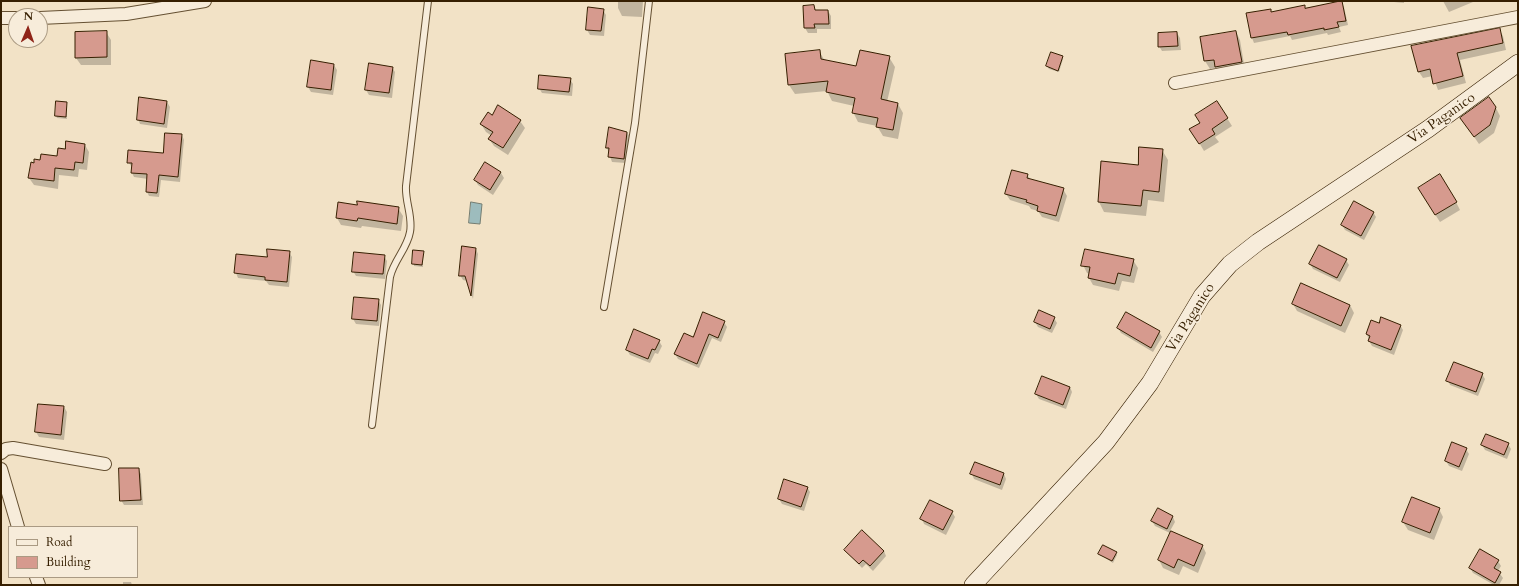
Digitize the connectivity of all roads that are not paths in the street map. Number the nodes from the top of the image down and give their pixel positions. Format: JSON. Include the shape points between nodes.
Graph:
{"nodes":[{"id":1,"x":205,"y":1,"type":"edge"},
{"id":2,"x":428,"y":1,"type":"edge"},
{"id":3,"x":648,"y":1,"type":"edge"},
{"id":4,"x":142,"y":6,"type":"edge"},
{"id":5,"x":1518,"y":17,"type":"edge"},
{"id":6,"x":48,"y":18,"type":"edge"},
{"id":7,"x":1518,"y":63,"type":"edge"},
{"id":8,"x":1175,"y":83,"type":"dead end"},
{"id":9,"x":604,"y":307,"type":"dead end"},
{"id":10,"x":372,"y":425,"type":"dead end"},
{"id":11,"x":1,"y":453,"type":"edge"},
{"id":12,"x":105,"y":464,"type":"dead end"},
{"id":13,"x":1,"y":469,"type":"edge"},
{"id":14,"x":18,"y":526,"type":"edge"},
{"id":15,"x":973,"y":585,"type":"edge"}],
"edges":[{"from":1,"to":4,"type":"street"},
{"from":2,"to":10,"type":"lane","via":[[406,186],[410,233],[393,264],[390,277]]},
{"from":3,"to":9,"type":"lane","via":[[634,130]]},
{"from":4,"to":6,"type":"street","via":[[91,17]]},
{"from":5,"to":8,"type":"street"},
{"from":7,"to":15,"type":"street","name":"Via Paganico","via":[[1428,129],[1252,246],[1230,264],[1202,296],[1150,383],[1106,442]]},
{"from":11,"to":12,"type":"street","via":[[13,448]]},
{"from":13,"to":14,"type":"street"}]}
